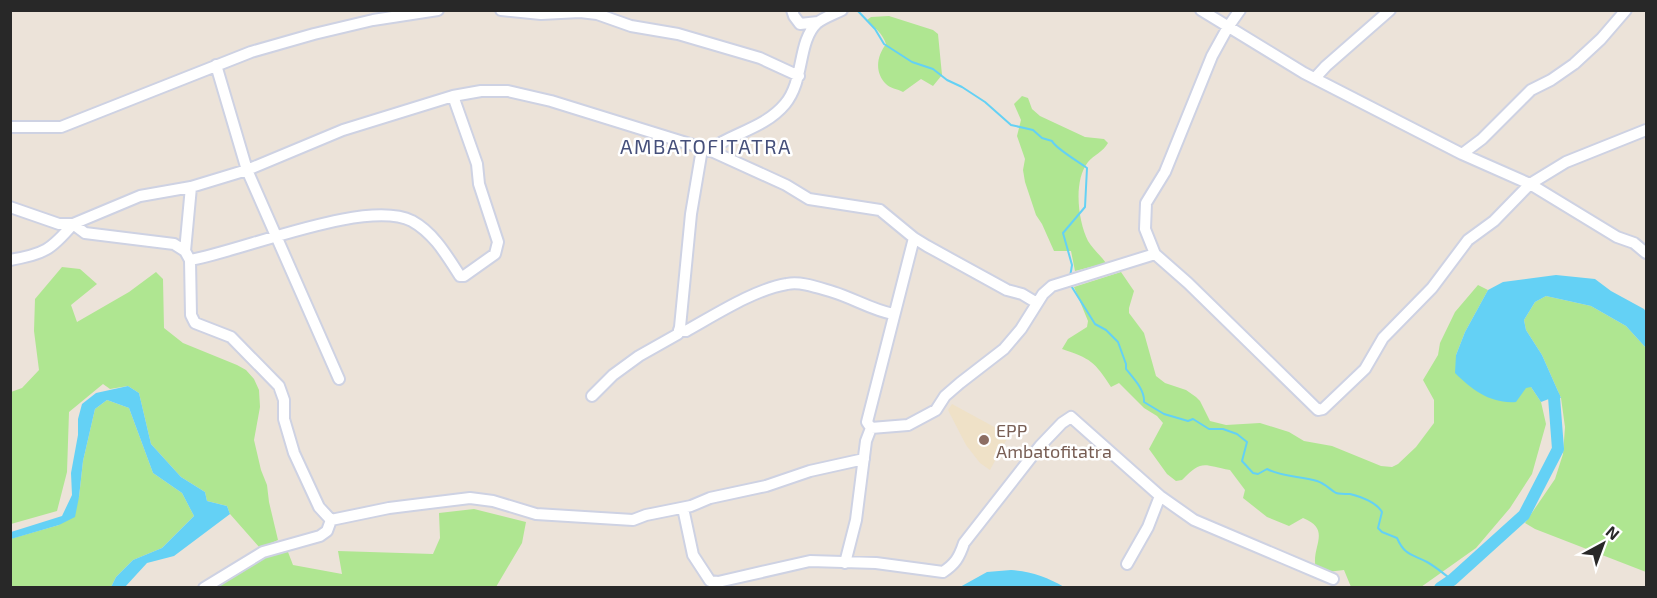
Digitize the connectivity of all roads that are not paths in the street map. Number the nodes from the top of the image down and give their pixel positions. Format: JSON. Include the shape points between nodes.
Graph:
{"nodes":[{"id":1,"x":438,"y":10,"type":"edge"},
{"id":2,"x":501,"y":10,"type":"edge"},
{"id":3,"x":792,"y":10,"type":"edge"},
{"id":4,"x":842,"y":10,"type":"edge"},
{"id":5,"x":1201,"y":10,"type":"edge"},
{"id":6,"x":1240,"y":10,"type":"edge"},
{"id":7,"x":1389,"y":10,"type":"edge"},
{"id":8,"x":1626,"y":10,"type":"edge"},
{"id":9,"x":508,"y":11,"type":"edge"},
{"id":10,"x":818,"y":22,"type":"junction"},
{"id":11,"x":1228,"y":27,"type":"junction"},
{"id":12,"x":216,"y":65,"type":"junction"},
{"id":13,"x":799,"y":76,"type":"junction"},
{"id":14,"x":1315,"y":78,"type":"junction"},
{"id":15,"x":453,"y":96,"type":"junction"},
{"id":16,"x":10,"y":127,"type":"edge"},
{"id":17,"x":1647,"y":130,"type":"edge"},
{"id":18,"x":706,"y":149,"type":"junction"},
{"id":19,"x":1462,"y":154,"type":"junction"},
{"id":20,"x":247,"y":170,"type":"junction"},
{"id":21,"x":1530,"y":184,"type":"junction"},
{"id":22,"x":191,"y":187,"type":"junction"},
{"id":23,"x":10,"y":207,"type":"edge"},
{"id":24,"x":73,"y":224,"type":"junction"},
{"id":25,"x":277,"y":236,"type":"junction"},
{"id":26,"x":914,"y":238,"type":"junction"},
{"id":27,"x":1647,"y":253,"type":"edge"},
{"id":28,"x":1155,"y":254,"type":"junction"},
{"id":29,"x":187,"y":255,"type":"junction"},
{"id":30,"x":10,"y":260,"type":"edge"},
{"id":31,"x":1052,"y":286,"type":"junction"},
{"id":32,"x":1022,"y":294,"type":"junction"},
{"id":33,"x":1037,"y":303,"type":"junction"},
{"id":34,"x":894,"y":314,"type":"junction"},
{"id":35,"x":679,"y":330,"type":"junction"},
{"id":36,"x":339,"y":379,"type":"dead end"},
{"id":37,"x":592,"y":396,"type":"dead end"},
{"id":38,"x":871,"y":428,"type":"junction"},
{"id":39,"x":864,"y":459,"type":"junction"},
{"id":40,"x":1160,"y":496,"type":"junction"},
{"id":41,"x":683,"y":508,"type":"junction"},
{"id":42,"x":331,"y":520,"type":"junction"},
{"id":43,"x":845,"y":562,"type":"junction"},
{"id":44,"x":1127,"y":564,"type":"dead end"},
{"id":45,"x":1333,"y":579,"type":"dead end"},
{"id":46,"x":204,"y":588,"type":"edge"}],
"edges":[{"from":1,"to":12,"type":"street","via":[[314,34]]},
{"from":2,"to":9,"type":"street"},
{"from":3,"to":10,"type":"street","via":[[800,24]]},
{"from":4,"to":10,"type":"street"},
{"from":5,"to":11,"type":"street"},
{"from":6,"to":11,"type":"street"},
{"from":7,"to":14,"type":"street"},
{"from":8,"to":19,"type":"street","via":[[1574,64],[1531,90]]},
{"from":9,"to":13,"type":"street","via":[[597,14],[750,55]]},
{"from":10,"to":13,"type":"street","via":[[807,35]]},
{"from":11,"to":14,"type":"street"},
{"from":11,"to":28,"type":"street","via":[[1212,56],[1165,172],[1146,203],[1145,229]]},
{"from":12,"to":16,"type":"street","via":[[61,127]]},
{"from":12,"to":20,"type":"street"},
{"from":13,"to":18,"type":"street","via":[[784,105],[762,123]]},
{"from":14,"to":19,"type":"street"},
{"from":15,"to":18,"type":"street","via":[[507,91],[575,107]]},
{"from":15,"to":20,"type":"street","via":[[343,130]]},
{"from":15,"to":25,"type":"street","via":[[498,242],[495,254],[460,276],[429,234],[398,216],[355,217]]},
{"from":17,"to":21,"type":"street","via":[[1566,162]]},
{"from":18,"to":26,"type":"street","via":[[809,199],[880,210]]},
{"from":18,"to":35,"type":"street","via":[[691,214]]},
{"from":19,"to":21,"type":"street"},
{"from":20,"to":22,"type":"street"},
{"from":20,"to":25,"type":"street"},
{"from":21,"to":27,"type":"street"},
{"from":21,"to":28,"type":"street","via":[[1494,221],[1468,240],[1432,288],[1383,338],[1365,369],[1318,410]]},
{"from":22,"to":24,"type":"street","via":[[140,196]]},
{"from":22,"to":29,"type":"street"},
{"from":23,"to":24,"type":"street","via":[[58,224]]},
{"from":24,"to":29,"type":"street","via":[[85,233],[174,244]]},
{"from":24,"to":30,"type":"street","via":[[56,244],[36,255]]},
{"from":25,"to":29,"type":"street","via":[[207,257]]},
{"from":25,"to":36,"type":"street"},
{"from":26,"to":32,"type":"street","via":[[1007,290]]},
{"from":26,"to":34,"type":"street"},
{"from":28,"to":31,"type":"street"},
{"from":29,"to":42,"type":"street","via":[[191,315],[195,323],[231,337],[279,386],[294,453],[319,507]]},
{"from":31,"to":32,"type":"street"},
{"from":31,"to":33,"type":"street"},
{"from":32,"to":33,"type":"street"},
{"from":33,"to":38,"type":"street","via":[[1004,348],[945,396],[936,410],[908,425]]},
{"from":34,"to":35,"type":"street","via":[[834,292],[788,283],[728,307],[686,331]]},
{"from":34,"to":38,"type":"street","via":[[867,422]]},
{"from":35,"to":37,"type":"street","via":[[613,375]]},
{"from":38,"to":39,"type":"street"},
{"from":39,"to":41,"type":"street"},
{"from":39,"to":43,"type":"street","via":[[856,520]]},
{"from":40,"to":43,"type":"street","via":[[1071,417],[1040,446],[964,543],[954,565],[943,572]]},
{"from":40,"to":44,"type":"street"},
{"from":40,"to":45,"type":"street","via":[[1194,520]]},
{"from":41,"to":42,"type":"street","via":[[633,520],[610,519],[536,514],[470,498]]},
{"from":41,"to":43,"type":"street","via":[[693,555],[710,581],[810,561]]},
{"from":42,"to":46,"type":"street","via":[[320,536],[263,552]]}]}
